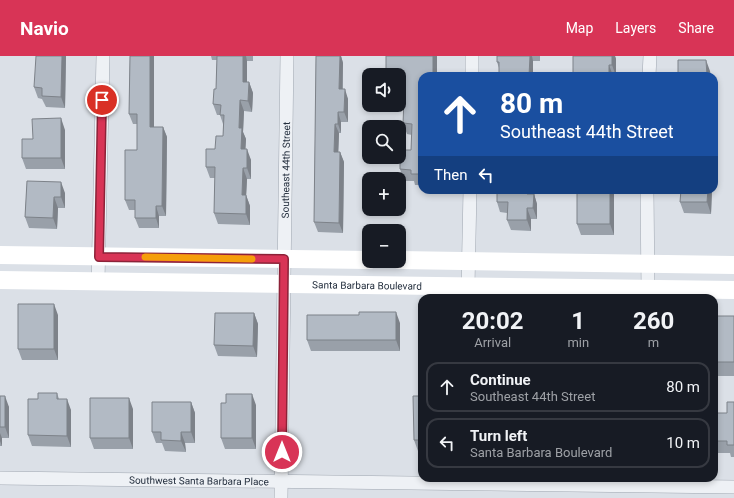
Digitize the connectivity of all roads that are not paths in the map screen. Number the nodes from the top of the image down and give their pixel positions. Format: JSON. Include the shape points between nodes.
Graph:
{"nodes":[{"id":1,"x":102,"y":56,"type":"edge"},
{"id":2,"x":287,"y":56,"type":"edge"},
{"id":3,"x":472,"y":56,"type":"edge"},
{"id":4,"x":650,"y":56,"type":"edge"},
{"id":5,"x":472,"y":72,"type":"edge"},
{"id":6,"x":649,"y":72,"type":"edge"},
{"id":7,"x":470,"y":194,"type":"edge"},
{"id":8,"x":647,"y":194,"type":"edge"},
{"id":9,"x":0,"y":255,"type":"edge"},
{"id":10,"x":99,"y":257,"type":"junction"},
{"id":11,"x":284,"y":259,"type":"junction"},
{"id":12,"x":362,"y":260,"type":"edge"},
{"id":13,"x":406,"y":260,"type":"edge"},
{"id":14,"x":469,"y":261,"type":"junction"},
{"id":15,"x":647,"y":264,"type":"junction"},
{"id":16,"x":734,"y":265,"type":"edge"},
{"id":17,"x":0,"y":280,"type":"edge"},
{"id":18,"x":98,"y":282,"type":"junction"},
{"id":19,"x":284,"y":285,"type":"junction"},
{"id":20,"x":468,"y":287,"type":"junction"},
{"id":21,"x":648,"y":289,"type":"junction"},
{"id":22,"x":734,"y":290,"type":"edge"},
{"id":23,"x":0,"y":478,"type":"edge"},
{"id":24,"x":281,"y":482,"type":"junction"},
{"id":25,"x":734,"y":487,"type":"edge"},
{"id":26,"x":281,"y":498,"type":"edge"}],
"edges":[{"from":1,"to":10,"type":"street"},
{"from":2,"to":11,"type":"street","name":"Southeast 44th Street"},
{"from":3,"to":5,"type":"street"},
{"from":4,"to":6,"type":"street"},
{"from":7,"to":14,"type":"street"},
{"from":8,"to":15,"type":"street"},
{"from":9,"to":10,"type":"main road"},
{"from":10,"to":11,"type":"main road"},
{"from":10,"to":18,"type":"street"},
{"from":11,"to":12,"type":"main road"},
{"from":11,"to":19,"type":"street","name":"Southeast 44th Street"},
{"from":13,"to":14,"type":"main road"},
{"from":14,"to":15,"type":"main road"},
{"from":14,"to":20,"type":"street"},
{"from":15,"to":16,"type":"main road"},
{"from":15,"to":21,"type":"street"},
{"from":17,"to":18,"type":"main road","name":"Santa Barbara Boulevard"},
{"from":18,"to":19,"type":"main road","name":"Santa Barbara Boulevard"},
{"from":19,"to":20,"type":"main road","name":"Santa Barbara Boulevard"},
{"from":19,"to":24,"type":"street","name":"Southeast 44th Street"},
{"from":20,"to":21,"type":"main road","name":"Santa Barbara Boulevard"},
{"from":21,"to":22,"type":"main road","name":"Santa Barbara Boulevard"},
{"from":23,"to":24,"type":"street","name":"Southwest Santa Barbara Place"},
{"from":24,"to":25,"type":"street","name":"Southwest Santa Barbara Place"},
{"from":24,"to":26,"type":"street","name":"Southeast 44th Street"}]}
